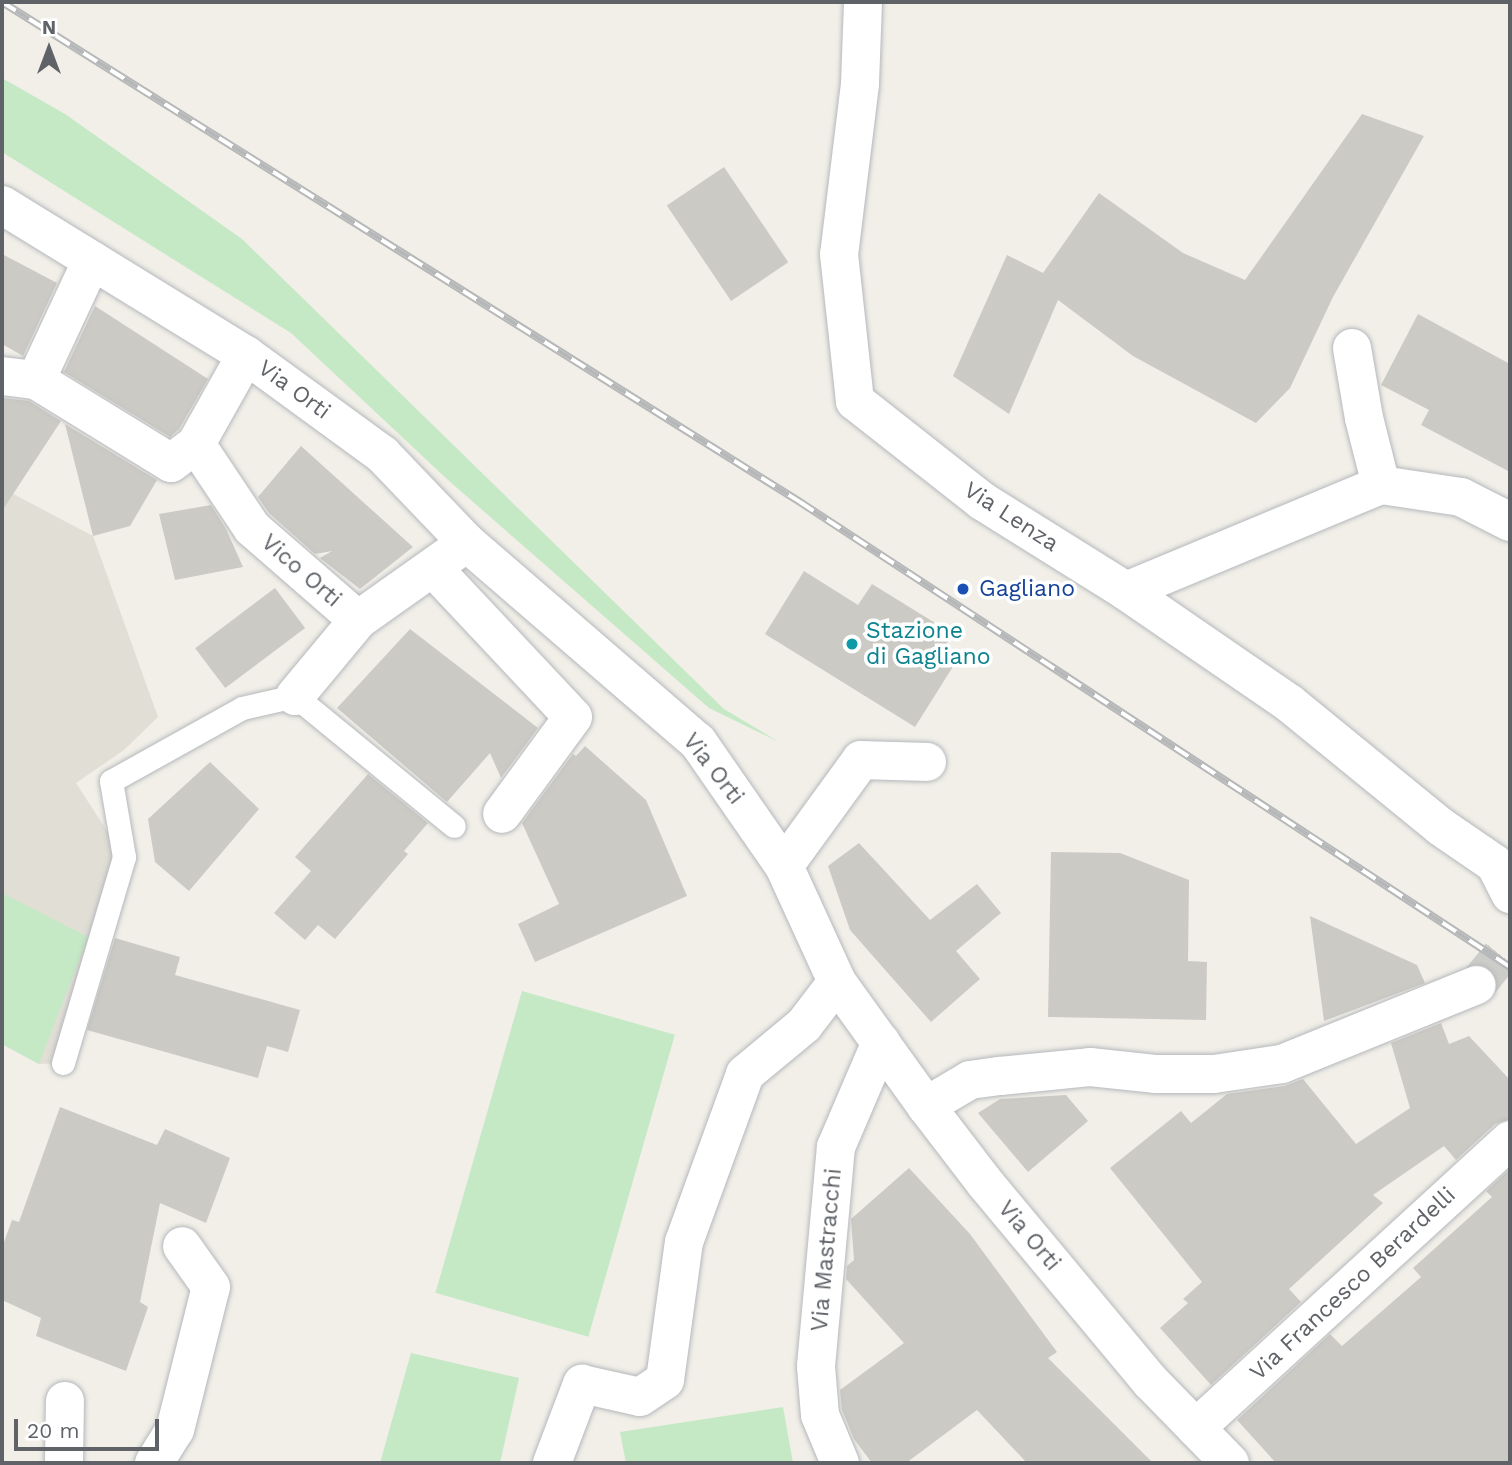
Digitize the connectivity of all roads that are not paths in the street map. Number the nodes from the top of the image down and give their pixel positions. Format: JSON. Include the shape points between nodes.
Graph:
{"nodes":[{"id":1,"x":873,"y":5,"type":"edge"},
{"id":2,"x":2,"y":205,"type":"edge"},
{"id":3,"x":92,"y":260,"type":"junction"},
{"id":4,"x":1352,"y":348,"type":"dead end"},
{"id":5,"x":246,"y":355,"type":"junction"},
{"id":6,"x":19,"y":378,"type":"edge"},
{"id":7,"x":196,"y":444,"type":"junction"},
{"id":8,"x":1381,"y":485,"type":"junction"},
{"id":9,"x":1510,"y":522,"type":"edge"},
{"id":10,"x":466,"y":542,"type":"junction"},
{"id":11,"x":433,"y":568,"type":"junction"},
{"id":12,"x":1126,"y":591,"type":"junction"},
{"id":13,"x":358,"y":620,"type":"junction"},
{"id":14,"x":295,"y":696,"type":"junction"},
{"id":15,"x":927,"y":762,"type":"dead end"},
{"id":16,"x":502,"y":814,"type":"dead end"},
{"id":17,"x":454,"y":826,"type":"dead end"},
{"id":18,"x":785,"y":866,"type":"junction"},
{"id":19,"x":1505,"y":873,"type":"edge"},
{"id":20,"x":837,"y":982,"type":"junction"},
{"id":21,"x":1477,"y":985,"type":"tunnel mouth"},
{"id":22,"x":881,"y":1042,"type":"junction"},
{"id":23,"x":63,"y":1063,"type":"dead end"},
{"id":24,"x":926,"y":1106,"type":"junction"},
{"id":25,"x":1510,"y":1140,"type":"edge"},
{"id":26,"x":182,"y":1246,"type":"dead end"},
{"id":27,"x":65,"y":1401,"type":"dead end"},
{"id":28,"x":1196,"y":1428,"type":"junction"},
{"id":29,"x":64,"y":1463,"type":"edge"},
{"id":30,"x":154,"y":1463,"type":"edge"},
{"id":31,"x":552,"y":1463,"type":"edge"},
{"id":32,"x":840,"y":1463,"type":"edge"},
{"id":33,"x":1230,"y":1463,"type":"edge"}],
"edges":[{"from":1,"to":12,"type":"street","name":"Via Lenza","via":[[839,254],[855,401],[982,501]]},
{"from":2,"to":3,"type":"street","name":"Via Orti"},
{"from":3,"to":5,"type":"street","name":"Via Orti"},
{"from":3,"to":6,"type":"street"},
{"from":4,"to":8,"type":"street"},
{"from":5,"to":7,"type":"street"},
{"from":5,"to":10,"type":"street","name":"Via Orti","via":[[383,454]]},
{"from":6,"to":7,"type":"street","via":[[171,463]]},
{"from":7,"to":13,"type":"street","name":"Vico Orti","via":[[252,528]]},
{"from":8,"to":9,"type":"street","via":[[1461,497]]},
{"from":8,"to":12,"type":"street"},
{"from":10,"to":11,"type":"street","name":"Vico Orti"},
{"from":10,"to":18,"type":"street","name":"Via Orti","via":[[698,741]]},
{"from":11,"to":13,"type":"street","name":"Vico Orti"},
{"from":11,"to":16,"type":"street","via":[[573,717]]},
{"from":12,"to":19,"type":"street","name":"Via Lenza","via":[[1289,703]]},
{"from":13,"to":14,"type":"street"},
{"from":14,"to":17,"type":"lane"},
{"from":14,"to":23,"type":"lane","via":[[242,708],[111,781],[124,857]]},
{"from":15,"to":18,"type":"street","via":[[861,760]]},
{"from":18,"to":20,"type":"street","name":"Via Orti"},
{"from":20,"to":22,"type":"street","name":"Via Orti"},
{"from":20,"to":31,"type":"street","via":[[804,1025],[745,1074],[684,1242],[665,1380],[640,1397],[582,1384]]},
{"from":21,"to":24,"type":"street","via":[[1282,1064],[1214,1074],[1090,1067],[1000,1076],[970,1080]]},
{"from":22,"to":24,"type":"street","name":"Via Orti"},
{"from":22,"to":32,"type":"street","name":"Via Mastracchi","via":[[836,1147],[816,1366],[820,1415]]},
{"from":24,"to":28,"type":"street","name":"Via Orti","via":[[1151,1382]]},
{"from":25,"to":28,"type":"street","name":"Via Francesco Berardelli"},
{"from":26,"to":30,"type":"street","via":[[211,1287],[175,1430]]},
{"from":27,"to":29,"type":"street"},
{"from":28,"to":33,"type":"street","name":"Via Orti"}]}
